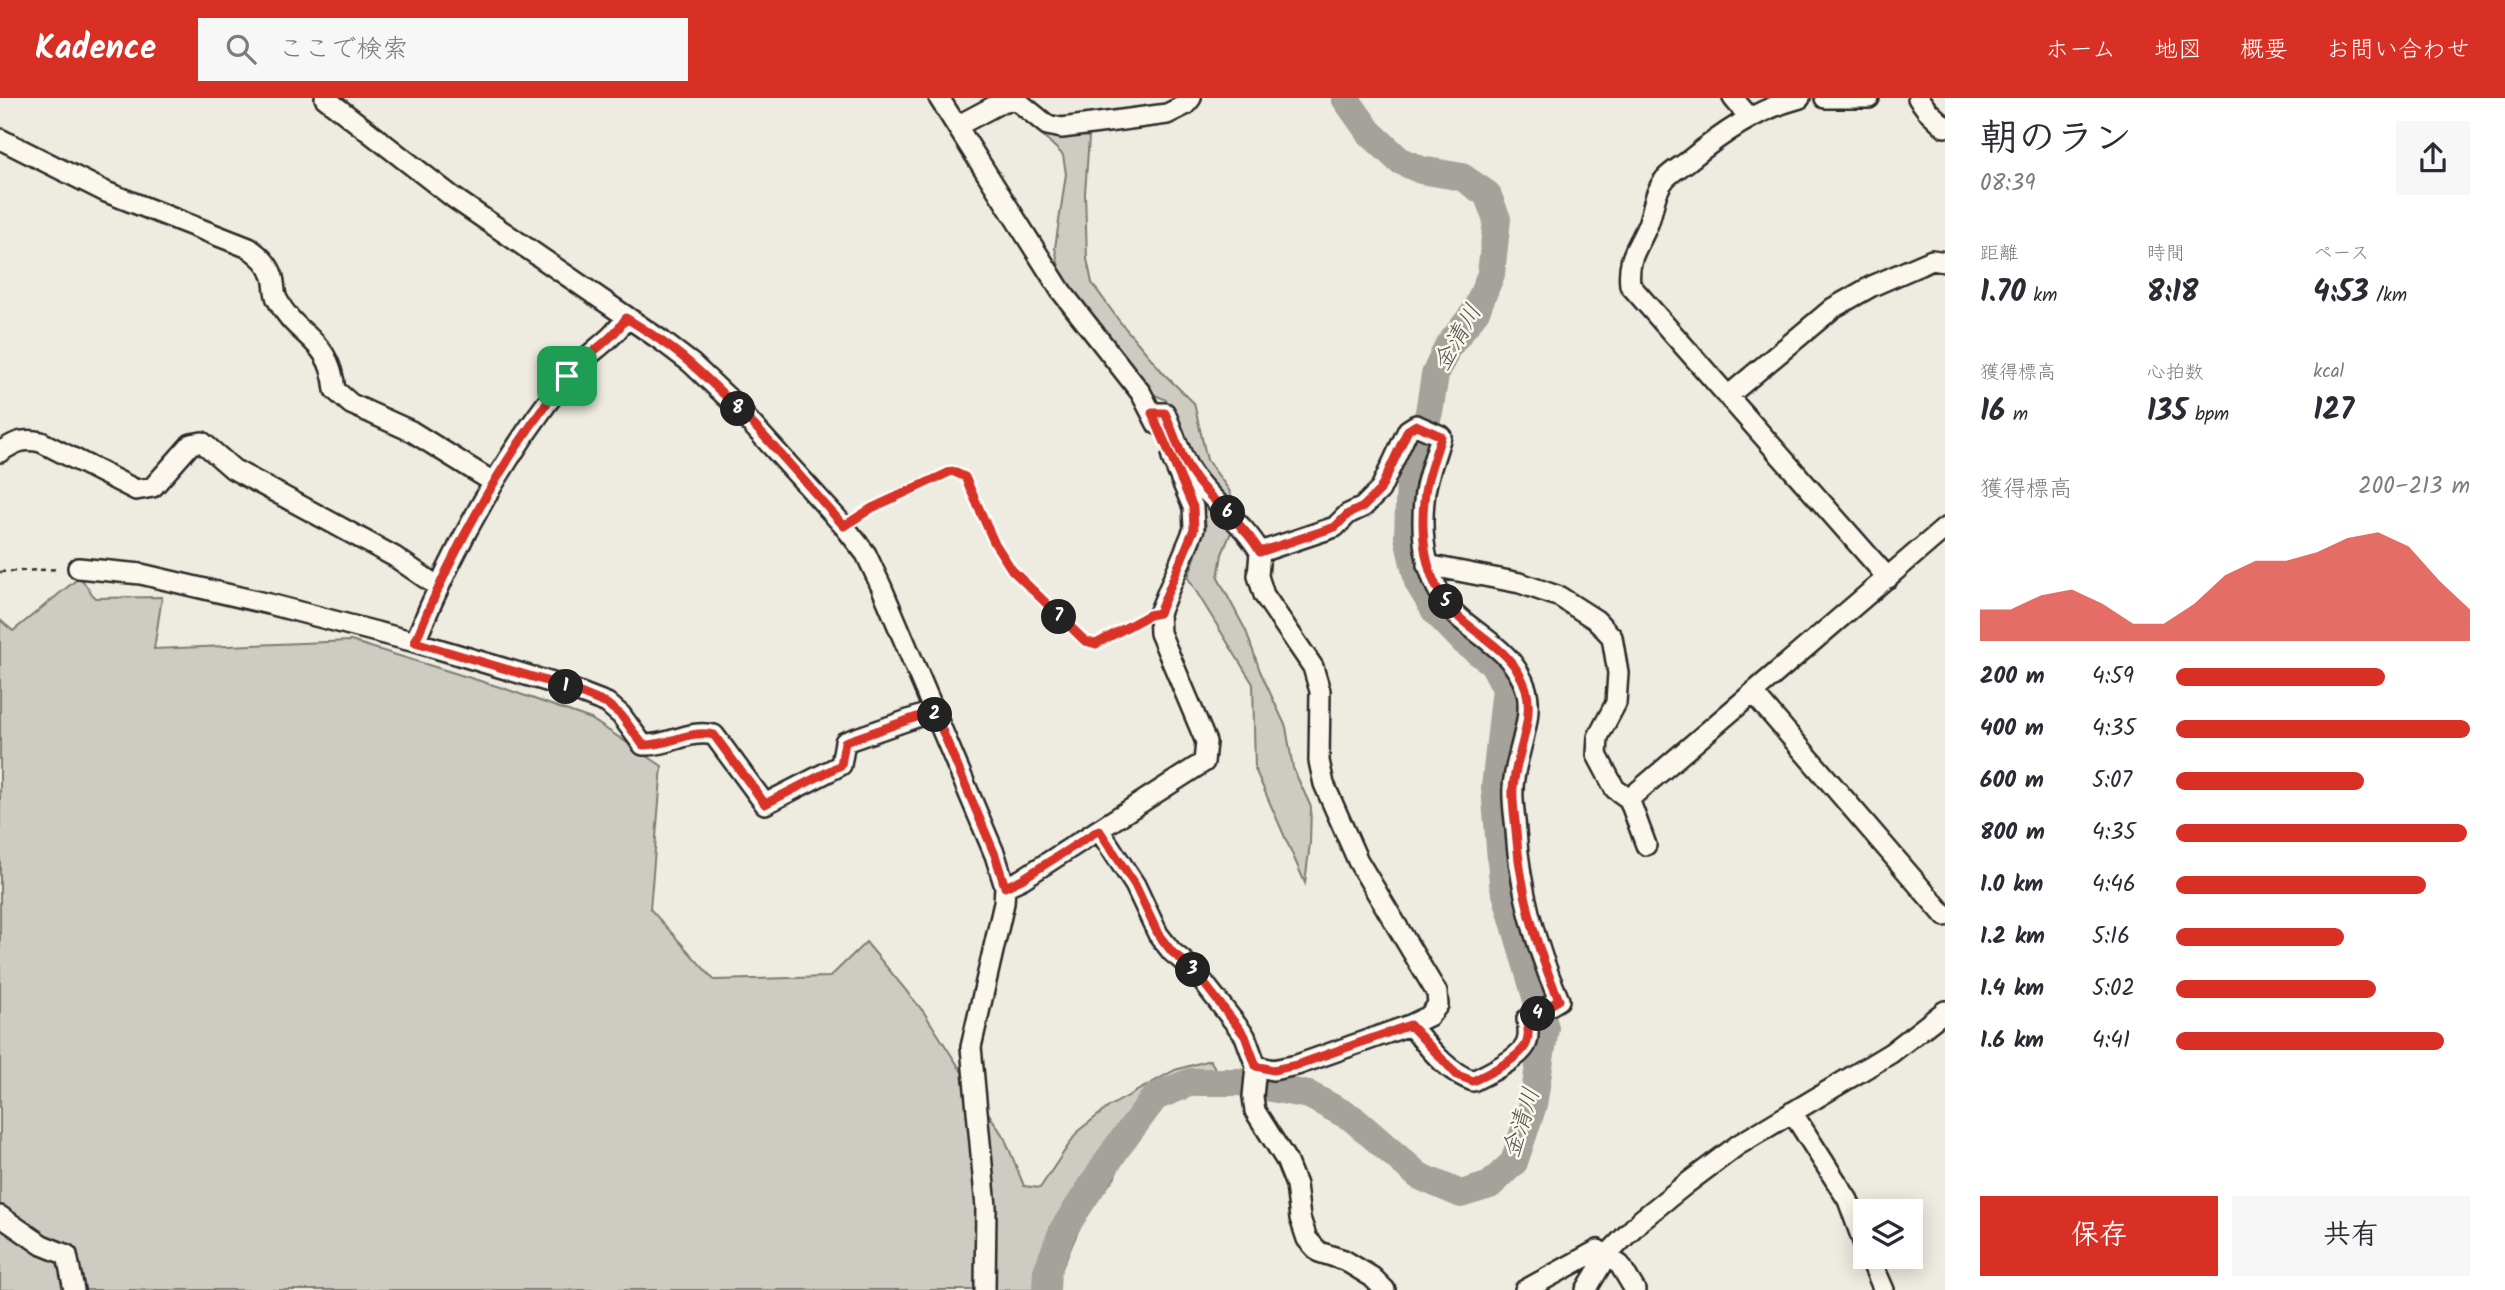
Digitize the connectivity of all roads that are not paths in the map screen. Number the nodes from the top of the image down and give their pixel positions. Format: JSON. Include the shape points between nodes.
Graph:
{"nodes":[{"id":1,"x":325,"y":98,"type":"edge"},
{"id":2,"x":939,"y":98,"type":"edge"},
{"id":3,"x":1191,"y":98,"type":"edge"},
{"id":4,"x":1733,"y":98,"type":"edge"},
{"id":5,"x":1800,"y":98,"type":"edge"},
{"id":6,"x":1825,"y":98,"type":"edge"},
{"id":7,"x":1869,"y":98,"type":"edge"},
{"id":8,"x":1918,"y":98,"type":"edge"},
{"id":9,"x":1749,"y":117,"type":"junction"},
{"id":10,"x":957,"y":127,"type":"junction"},
{"id":11,"x":1945,"y":127,"type":"edge"},
{"id":12,"x":0,"y":139,"type":"edge"},
{"id":13,"x":1945,"y":262,"type":"edge"},
{"id":14,"x":626,"y":318,"type":"junction"},
{"id":15,"x":1728,"y":396,"type":"junction"},
{"id":16,"x":1152,"y":413,"type":"junction"},
{"id":17,"x":0,"y":452,"type":"edge"},
{"id":18,"x":493,"y":482,"type":"junction"},
{"id":19,"x":1945,"y":528,"type":"edge"},
{"id":20,"x":1260,"y":552,"type":"junction"},
{"id":21,"x":1427,"y":565,"type":"junction"},
{"id":22,"x":78,"y":568,"type":"road end"},
{"id":23,"x":1888,"y":578,"type":"junction"},
{"id":24,"x":438,"y":586,"type":"junction"},
{"id":25,"x":415,"y":642,"type":"junction"},
{"id":26,"x":1754,"y":694,"type":"junction"},
{"id":27,"x":934,"y":711,"type":"junction"},
{"id":28,"x":1629,"y":799,"type":"junction"},
{"id":29,"x":1099,"y":830,"type":"junction"},
{"id":30,"x":1646,"y":845,"type":"dead end"},
{"id":31,"x":1005,"y":887,"type":"junction"},
{"id":32,"x":1945,"y":916,"type":"edge"},
{"id":33,"x":1945,"y":1011,"type":"edge"},
{"id":34,"x":1410,"y":1025,"type":"junction"},
{"id":35,"x":1256,"y":1070,"type":"junction"},
{"id":36,"x":1792,"y":1112,"type":"junction"},
{"id":37,"x":1853,"y":1214,"type":"edge"},
{"id":38,"x":0,"y":1216,"type":"edge"},
{"id":39,"x":1607,"y":1255,"type":"junction"},
{"id":40,"x":1875,"y":1269,"type":"edge"},
{"id":41,"x":74,"y":1290,"type":"edge"},
{"id":42,"x":985,"y":1290,"type":"edge"},
{"id":43,"x":1385,"y":1290,"type":"edge"},
{"id":44,"x":1525,"y":1290,"type":"edge"},
{"id":45,"x":1586,"y":1290,"type":"edge"},
{"id":46,"x":1635,"y":1290,"type":"edge"},
{"id":47,"x":1884,"y":1290,"type":"edge"}],
"edges":[{"from":1,"to":14,"type":"street","via":[[454,198]]},
{"from":2,"to":10,"type":"street"},
{"from":3,"to":10,"type":"street","via":[[1167,114],[1062,128],[1048,125],[1015,99]]},
{"from":4,"to":9,"type":"street"},
{"from":5,"to":9,"type":"street"},
{"from":6,"to":7,"type":"street"},
{"from":8,"to":11,"type":"street"},
{"from":9,"to":15,"type":"street","via":[[1666,178],[1629,268],[1630,285]]},
{"from":10,"to":16,"type":"street","via":[[1061,291]]},
{"from":12,"to":18,"type":"street","via":[[106,192],[249,248],[264,259],[276,297],[287,314],[325,354],[335,390],[351,404],[411,431]]},
{"from":13,"to":15,"type":"street","via":[[1932,260],[1833,308]]},
{"from":14,"to":18,"type":"street","via":[[619,330],[567,376]]},
{"from":14,"to":27,"type":"street","via":[[691,363],[728,398],[866,554]]},
{"from":15,"to":23,"type":"street"},
{"from":16,"to":20,"type":"street","via":[[1165,413],[1189,469]]},
{"from":16,"to":29,"type":"street","via":[[1193,507],[1194,529],[1159,613],[1160,633],[1206,742],[1204,762]]},
{"from":17,"to":24,"type":"street","via":[[26,438],[41,442],[136,490],[153,487],[191,444],[202,442],[233,469],[395,557]]},
{"from":18,"to":24,"type":"street"},
{"from":19,"to":23,"type":"street"},
{"from":20,"to":21,"type":"street","via":[[1335,527],[1363,507],[1380,490],[1408,430],[1416,425],[1441,436],[1425,491]]},
{"from":20,"to":34,"type":"street","via":[[1258,576],[1264,595],[1313,667],[1320,691],[1319,761],[1324,784],[1358,861],[1437,993],[1438,1005],[1429,1016]]},
{"from":21,"to":28,"type":"street","via":[[1520,583],[1560,597],[1596,620],[1612,637],[1618,673],[1616,704],[1598,737],[1597,755],[1615,789]]},
{"from":21,"to":34,"type":"street","via":[[1440,595],[1460,618],[1504,652],[1527,691],[1528,713],[1513,790],[1518,865],[1528,915],[1559,1000],[1527,1019],[1528,1041],[1522,1052],[1473,1081],[1457,1075]]},
{"from":22,"to":25,"type":"street","via":[[141,574]]},
{"from":23,"to":26,"type":"street"},
{"from":24,"to":25,"type":"street"},
{"from":25,"to":27,"type":"street","via":[[563,686],[607,704],[643,745],[659,746],[700,732],[714,735],[765,804],[841,765],[845,742]]},
{"from":26,"to":28,"type":"street"},
{"from":26,"to":32,"type":"street"},
{"from":27,"to":31,"type":"street"},
{"from":28,"to":30,"type":"street"},
{"from":29,"to":31,"type":"street"},
{"from":29,"to":35,"type":"street","via":[[1135,885],[1158,934],[1193,969],[1245,1036]]},
{"from":31,"to":42,"type":"street","via":[[971,1046],[986,1207]]},
{"from":33,"to":36,"type":"street","via":[[1891,1054]]},
{"from":34,"to":35,"type":"street","via":[[1297,1065]]},
{"from":35,"to":43,"type":"street","via":[[1255,1111],[1286,1160],[1307,1239],[1320,1252],[1344,1260]]},
{"from":36,"to":37,"type":"street"},
{"from":36,"to":39,"type":"street","via":[[1738,1144],[1686,1184]]},
{"from":38,"to":41,"type":"street","via":[[41,1245],[66,1255]]},
{"from":39,"to":44,"type":"street","via":[[1598,1250]]},
{"from":39,"to":45,"type":"street"},
{"from":39,"to":46,"type":"street","via":[[1620,1265]]},
{"from":40,"to":47,"type":"street"}]}
